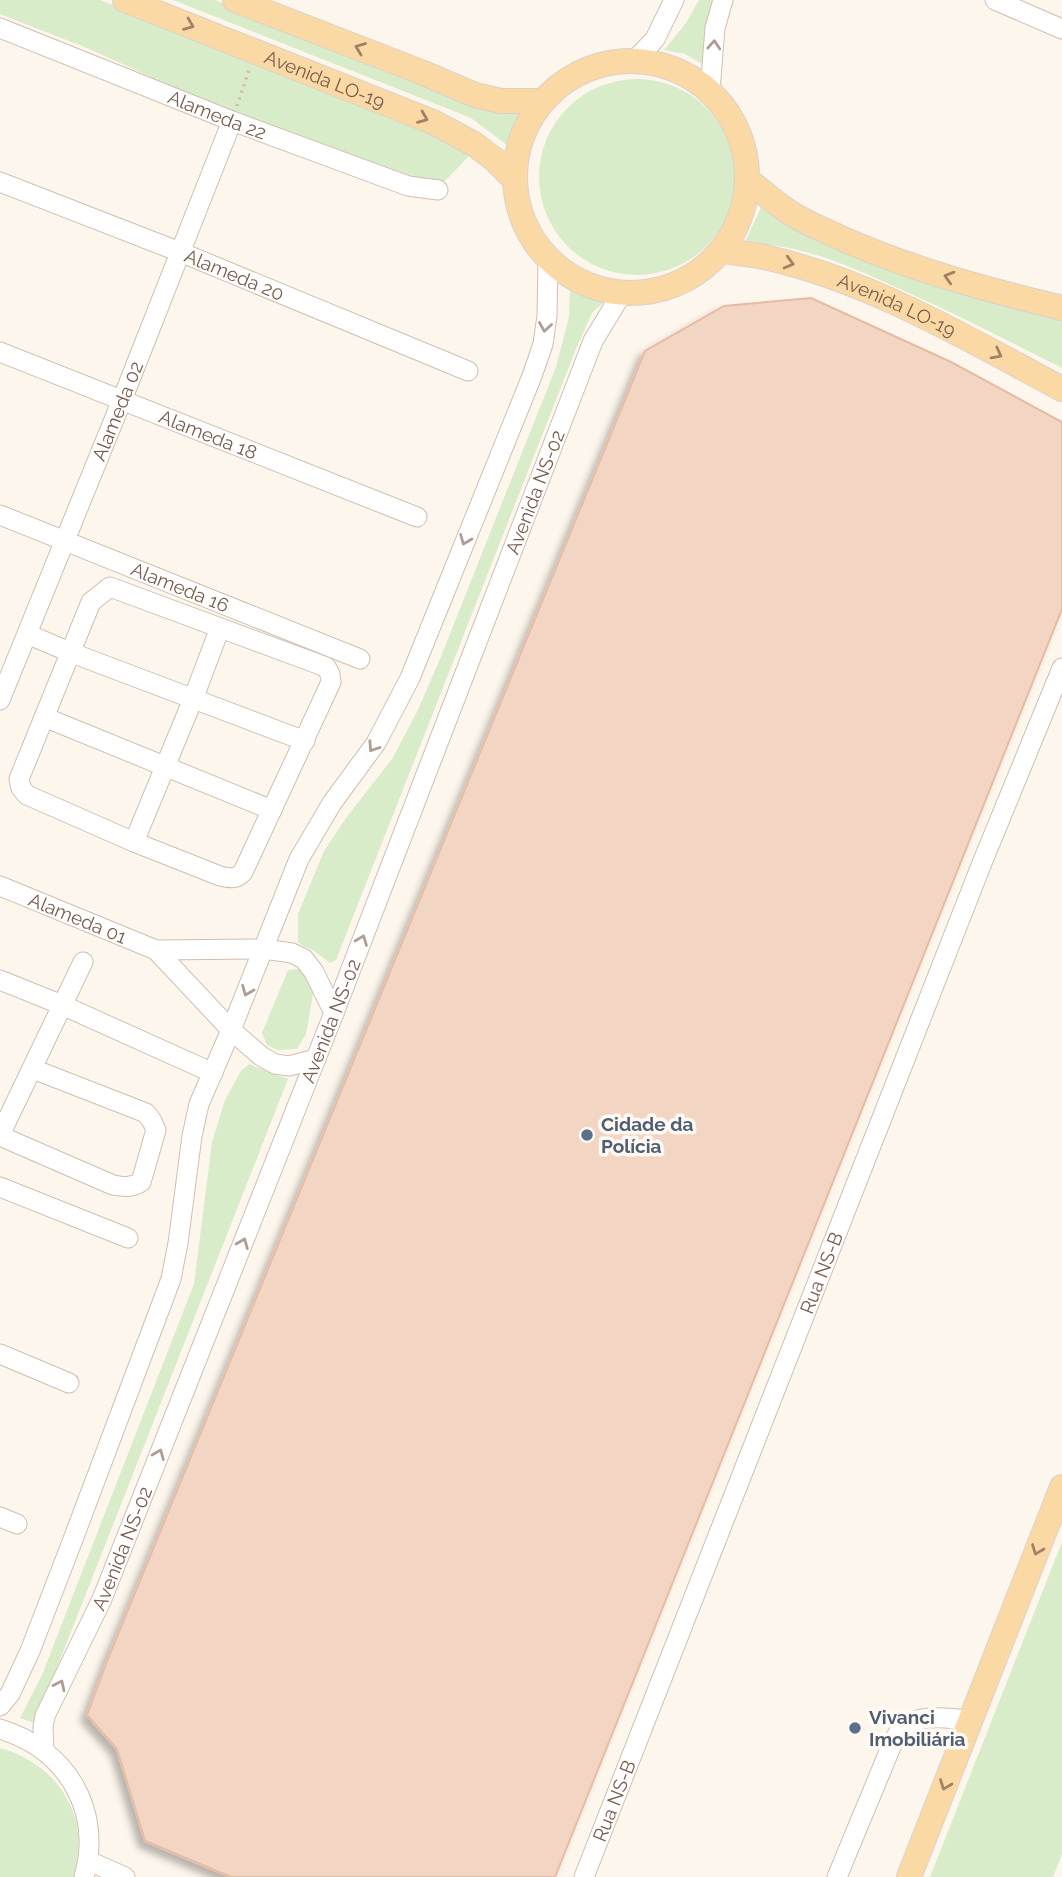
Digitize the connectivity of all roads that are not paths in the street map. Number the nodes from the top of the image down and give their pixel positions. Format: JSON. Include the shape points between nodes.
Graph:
{"nodes":[{"id":1,"x":125,"y":0,"type":"edge"},
{"id":2,"x":235,"y":0,"type":"edge"},
{"id":3,"x":674,"y":0,"type":"edge"},
{"id":4,"x":723,"y":0,"type":"edge"},
{"id":5,"x":995,"y":0,"type":"edge"},
{"id":6,"x":0,"y":28,"type":"edge"},
{"id":7,"x":1062,"y":29,"type":"edge"},
{"id":8,"x":635,"y":60,"type":"junction"},
{"id":9,"x":710,"y":91,"type":"junction"},
{"id":10,"x":541,"y":101,"type":"junction"},
{"id":11,"x":232,"y":121,"type":"junction"},
{"id":12,"x":514,"y":179,"type":"junction"},
{"id":13,"x":748,"y":180,"type":"junction"},
{"id":14,"x":0,"y":182,"type":"edge"},
{"id":15,"x":438,"y":190,"type":"dead end"},
{"id":16,"x":722,"y":251,"type":"junction"},
{"id":17,"x":180,"y":252,"type":"junction"},
{"id":18,"x":548,"y":259,"type":"junction"},
{"id":19,"x":622,"y":293,"type":"junction"},
{"id":20,"x":1062,"y":308,"type":"edge"},
{"id":21,"x":0,"y":352,"type":"edge"},
{"id":22,"x":468,"y":371,"type":"dead end"},
{"id":23,"x":1062,"y":389,"type":"edge"},
{"id":24,"x":122,"y":400,"type":"junction"},
{"id":25,"x":0,"y":515,"type":"edge"},
{"id":26,"x":417,"y":517,"type":"dead end"},
{"id":27,"x":65,"y":541,"type":"junction"},
{"id":28,"x":220,"y":628,"type":"junction"},
{"id":29,"x":27,"y":634,"type":"junction"},
{"id":30,"x":72,"y":653,"type":"junction"},
{"id":31,"x":360,"y":659,"type":"dead end"},
{"id":32,"x":1062,"y":668,"type":"edge"},
{"id":33,"x":5,"y":673,"type":"edge"},
{"id":34,"x":193,"y":699,"type":"junction"},
{"id":35,"x":0,"y":700,"type":"edge"},
{"id":36,"x":44,"y":717,"type":"junction"},
{"id":37,"x":305,"y":741,"type":"junction"},
{"id":38,"x":164,"y":766,"type":"junction"},
{"id":39,"x":272,"y":810,"type":"junction"},
{"id":40,"x":134,"y":842,"type":"junction"},
{"id":41,"x":0,"y":886,"type":"edge"},
{"id":42,"x":264,"y":949,"type":"junction"},
{"id":43,"x":156,"y":950,"type":"junction"},
{"id":44,"x":83,"y":962,"type":"dead end"},
{"id":45,"x":0,"y":980,"type":"edge"},
{"id":46,"x":62,"y":1005,"type":"junction"},
{"id":47,"x":334,"y":1013,"type":"junction"},
{"id":48,"x":232,"y":1030,"type":"junction"},
{"id":49,"x":316,"y":1059,"type":"junction"},
{"id":50,"x":33,"y":1069,"type":"junction"},
{"id":51,"x":213,"y":1073,"type":"junction"},
{"id":52,"x":0,"y":1135,"type":"edge"},
{"id":53,"x":0,"y":1187,"type":"edge"},
{"id":54,"x":128,"y":1238,"type":"dead end"},
{"id":55,"x":0,"y":1354,"type":"edge"},
{"id":56,"x":69,"y":1383,"type":"dead end"},
{"id":57,"x":1062,"y":1487,"type":"edge"},
{"id":58,"x":0,"y":1706,"type":"edge"},
{"id":59,"x":970,"y":1720,"type":"junction"},
{"id":60,"x":0,"y":1728,"type":"edge"},
{"id":61,"x":44,"y":1750,"type":"junction"},
{"id":62,"x":86,"y":1869,"type":"edge"},
{"id":63,"x":125,"y":1877,"type":"edge"},
{"id":64,"x":584,"y":1877,"type":"edge"},
{"id":65,"x":837,"y":1877,"type":"edge"},
{"id":66,"x":909,"y":1877,"type":"edge"}],
"edges":[{"from":1,"to":12,"type":"main road","name":"Avenida LO-19","one_way":true,"via":[[433,122],[474,144]]},
{"from":10,"to":2,"type":"main road","one_way":true,"via":[[501,101],[475,95]]},
{"from":3,"to":8,"type":"street","via":[[654,39]]},
{"from":9,"to":4,"type":"street","one_way":true,"via":[[715,28]]},
{"from":5,"to":7,"type":"street"},
{"from":6,"to":11,"type":"street","name":"Alameda 22"},
{"from":8,"to":9,"type":"main road","via":[[662,64]]},
{"from":8,"to":10,"type":"main road","via":[[607,63],[566,81]]},
{"from":9,"to":13,"type":"main road","via":[[739,131]]},
{"from":10,"to":12,"type":"main road","via":[[520,138]]},
{"from":11,"to":15,"type":"street","name":"Alameda 22","via":[[408,186]]},
{"from":11,"to":17,"type":"street","name":"Alameda 02"},
{"from":12,"to":18,"type":"main road","via":[[524,223]]},
{"from":13,"to":16,"type":"main road","via":[[736,229]]},
{"from":20,"to":13,"type":"main road","name":"Avenida LO-19","one_way":true,"via":[[923,270],[866,249],[787,211]]},
{"from":14,"to":17,"type":"street","name":"Alameda 20"},
{"from":16,"to":19,"type":"main road","via":[[694,275],[675,284]]},
{"from":16,"to":23,"type":"main road","name":"Avenida LO-19","one_way":true,"via":[[793,264],[878,295]]},
{"from":17,"to":22,"type":"street","name":"Alameda 20"},
{"from":17,"to":24,"type":"street","name":"Alameda 02"},
{"from":18,"to":19,"type":"main road","via":[[595,288]]},
{"from":18,"to":42,"type":"street","one_way":true,"via":[[543,344],[410,678],[376,743],[299,859]]},
{"from":47,"to":19,"type":"street","name":"Avenida NS-02","one_way":true,"via":[[593,341]]},
{"from":21,"to":24,"type":"street","name":"Alameda 18"},
{"from":24,"to":26,"type":"street","name":"Alameda 18"},
{"from":24,"to":27,"type":"street","name":"Alameda 02"},
{"from":25,"to":27,"type":"street","name":"Alameda 16"},
{"from":27,"to":29,"type":"street","name":"Alameda 02"},
{"from":27,"to":31,"type":"street","name":"Alameda 16"},
{"from":28,"to":30,"type":"street","via":[[110,587],[92,602]]},
{"from":28,"to":34,"type":"street"},
{"from":28,"to":37,"type":"street","via":[[326,667],[331,682]]},
{"from":29,"to":30,"type":"street"},
{"from":29,"to":33,"type":"street","name":"Alameda 02"},
{"from":30,"to":34,"type":"street"},
{"from":30,"to":36,"type":"street"},
{"from":32,"to":64,"type":"street","name":"Rua NS-B"},
{"from":33,"to":35,"type":"street","name":"Alameda 02"},
{"from":34,"to":37,"type":"street"},
{"from":34,"to":38,"type":"street"},
{"from":36,"to":38,"type":"street"},
{"from":36,"to":40,"type":"street","via":[[19,779],[21,788],[27,795]]},
{"from":37,"to":39,"type":"street"},
{"from":38,"to":39,"type":"street"},
{"from":38,"to":40,"type":"street"},
{"from":39,"to":40,"type":"street","via":[[243,872],[232,879]]},
{"from":41,"to":43,"type":"street","name":"Alameda 01"},
{"from":42,"to":43,"type":"street","name":"Alameda 01"},
{"from":42,"to":47,"type":"street","via":[[304,959]]},
{"from":42,"to":48,"type":"street","one_way":true},
{"from":43,"to":48,"type":"street","name":"Alameda 01"},
{"from":44,"to":46,"type":"street"},
{"from":45,"to":46,"type":"street"},
{"from":46,"to":50,"type":"street"},
{"from":46,"to":51,"type":"street"},
{"from":47,"to":49,"type":"street","name":"Avenida NS-02"},
{"from":48,"to":49,"type":"street","via":[[275,1064],[289,1066]]},
{"from":48,"to":51,"type":"street"},
{"from":61,"to":49,"type":"street","name":"Avenida NS-02","one_way":true,"via":[[45,1716],[102,1599]]},
{"from":50,"to":52,"type":"street"},
{"from":50,"to":52,"type":"street","via":[[146,1114],[156,1130],[141,1182],[113,1185]]},
{"from":51,"to":58,"type":"street","via":[[192,1136],[171,1279],[30,1651]]},
{"from":53,"to":54,"type":"street"},
{"from":55,"to":56,"type":"street"},
{"from":57,"to":59,"type":"main road","one_way":true},
{"from":59,"to":65,"type":"street","via":[[925,1718],[901,1729]]},
{"from":59,"to":66,"type":"main road","one_way":true},
{"from":60,"to":61,"type":"street"},
{"from":61,"to":62,"type":"street","via":[[65,1771],[80,1796],[88,1825]]},
{"from":62,"to":63,"type":"street"}]}
